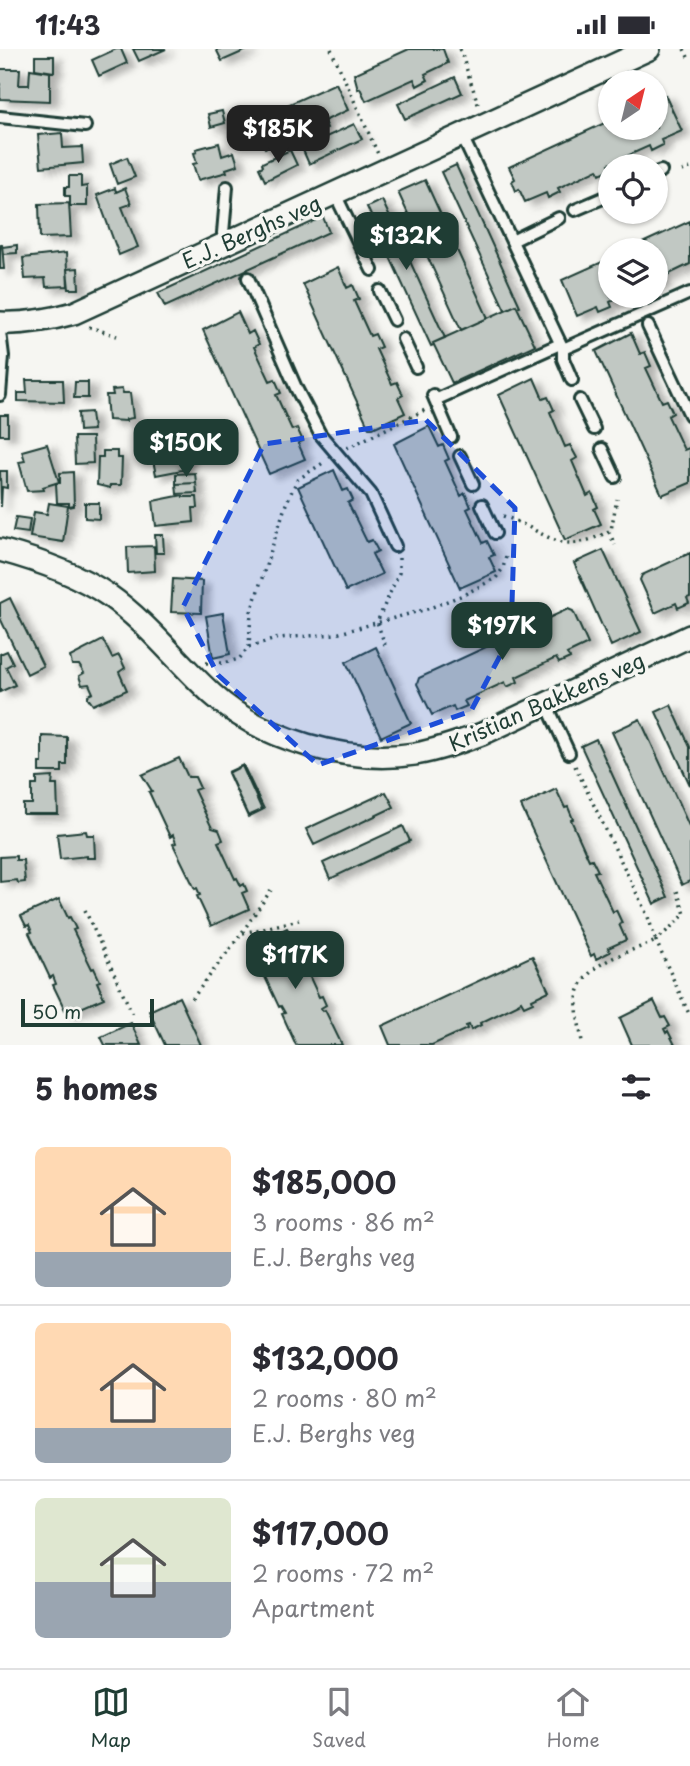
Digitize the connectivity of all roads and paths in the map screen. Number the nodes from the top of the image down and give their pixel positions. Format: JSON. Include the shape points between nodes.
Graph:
{"nodes":[{"id":1,"x":331,"y":49,"type":"edge"},
{"id":2,"x":460,"y":49,"type":"edge"},
{"id":3,"x":649,"y":49,"type":"edge"},
{"id":4,"x":684,"y":49,"type":"edge"},
{"id":5,"x":690,"y":61,"type":"edge"},
{"id":6,"x":484,"y":112,"type":"dead end"},
{"id":7,"x":0,"y":117,"type":"edge"},
{"id":8,"x":85,"y":126,"type":"dead end"},
{"id":9,"x":462,"y":135,"type":"junction"},
{"id":10,"x":381,"y":159,"type":"dead end"},
{"id":11,"x":690,"y":167,"type":"edge"},
{"id":12,"x":682,"y":171,"type":"dead end"},
{"id":13,"x":227,"y":187,"type":"dead end"},
{"id":14,"x":335,"y":194,"type":"junction"},
{"id":15,"x":598,"y":200,"type":"edge"},
{"id":16,"x":575,"y":210,"type":"dead end"},
{"id":17,"x":559,"y":218,"type":"dead end"},
{"id":18,"x":512,"y":241,"type":"junction"},
{"id":19,"x":225,"y":244,"type":"junction"},
{"id":20,"x":372,"y":270,"type":"dead end"},
{"id":21,"x":247,"y":278,"type":"dead end"},
{"id":22,"x":380,"y":291,"type":"dead end"},
{"id":23,"x":690,"y":293,"type":"edge"},
{"id":24,"x":394,"y":320,"type":"dead end"},
{"id":25,"x":0,"y":323,"type":"edge"},
{"id":26,"x":648,"y":326,"type":"dead end"},
{"id":27,"x":0,"y":332,"type":"edge"},
{"id":28,"x":403,"y":339,"type":"dead end"},
{"id":29,"x":561,"y":346,"type":"junction"},
{"id":30,"x":416,"y":367,"type":"dead end"},
{"id":31,"x":572,"y":380,"type":"dead end"},
{"id":32,"x":0,"y":394,"type":"edge"},
{"id":33,"x":435,"y":400,"type":"junction"},
{"id":34,"x":580,"y":400,"type":"dead end"},
{"id":35,"x":690,"y":415,"type":"edge"},
{"id":36,"x":594,"y":429,"type":"dead end"},
{"id":37,"x":451,"y":437,"type":"dead end"},
{"id":38,"x":602,"y":449,"type":"dead end"},
{"id":39,"x":336,"y":453,"type":"junction"},
{"id":40,"x":460,"y":456,"type":"dead end"},
{"id":41,"x":615,"y":477,"type":"dead end"},
{"id":42,"x":473,"y":484,"type":"dead end"},
{"id":43,"x":617,"y":499,"type":"dead end"},
{"id":44,"x":484,"y":509,"type":"joint"},
{"id":45,"x":608,"y":532,"type":"junction"},
{"id":46,"x":495,"y":533,"type":"dead end"},
{"id":47,"x":615,"y":545,"type":"dead end"},
{"id":48,"x":395,"y":546,"type":"joint"},
{"id":49,"x":0,"y":550,"type":"edge"},
{"id":50,"x":507,"y":553,"type":"dead end"},
{"id":51,"x":377,"y":624,"type":"junction"},
{"id":52,"x":690,"y":636,"type":"edge"},
{"id":53,"x":385,"y":645,"type":"dead end"},
{"id":54,"x":249,"y":647,"type":"junction"},
{"id":55,"x":193,"y":677,"type":"junction"},
{"id":56,"x":546,"y":703,"type":"junction"},
{"id":57,"x":569,"y":753,"type":"joint"},
{"id":58,"x":271,"y":890,"type":"dead end"},
{"id":59,"x":677,"y":891,"type":"dead end"},
{"id":60,"x":85,"y":910,"type":"dead end"},
{"id":61,"x":690,"y":911,"type":"edge"},
{"id":62,"x":685,"y":914,"type":"junction"},
{"id":63,"x":299,"y":920,"type":"dead end"},
{"id":64,"x":242,"y":934,"type":"junction"},
{"id":65,"x":656,"y":941,"type":"junction"},
{"id":66,"x":192,"y":999,"type":"dead end"},
{"id":67,"x":132,"y":1013,"type":"dead end"},
{"id":68,"x":690,"y":1016,"type":"edge"},
{"id":69,"x":582,"y":1042,"type":"dead end"}],
"edges":[{"from":1,"to":10,"type":"path"},
{"from":2,"to":6,"type":"path"},
{"from":3,"to":9,"type":"street","name":"E.J. Berghs veg"},
{"from":4,"to":5,"type":"path"},
{"from":7,"to":8,"type":"lane"},
{"from":9,"to":14,"type":"street","name":"E.J. Berghs veg"},
{"from":9,"to":18,"type":"lane"},
{"from":11,"to":12,"type":"path"},
{"from":13,"to":19,"type":"lane"},
{"from":14,"to":19,"type":"street","name":"E.J. Berghs veg"},
{"from":14,"to":20,"type":"lane"},
{"from":15,"to":16,"type":"lane"},
{"from":17,"to":18,"type":"lane"},
{"from":18,"to":29,"type":"lane"},
{"from":19,"to":25,"type":"street","name":"E.J. Berghs veg","via":[[74,313],[21,324]]},
{"from":21,"to":39,"type":"lane","via":[[309,415]]},
{"from":22,"to":24,"type":"lane"},
{"from":23,"to":29,"type":"lane"},
{"from":26,"to":35,"type":"lane"},
{"from":27,"to":32,"type":"lane"},
{"from":28,"to":30,"type":"lane"},
{"from":29,"to":31,"type":"lane"},
{"from":29,"to":33,"type":"lane"},
{"from":33,"to":37,"type":"lane"},
{"from":33,"to":39,"type":"path"},
{"from":34,"to":36,"type":"lane"},
{"from":38,"to":41,"type":"lane"},
{"from":39,"to":48,"type":"lane","via":[[371,494]]},
{"from":39,"to":54,"type":"path","via":[[297,480],[286,503],[251,613]]},
{"from":40,"to":42,"type":"lane"},
{"from":43,"to":45,"type":"path"},
{"from":44,"to":45,"type":"path","via":[[568,545]]},
{"from":44,"to":46,"type":"lane"},
{"from":45,"to":47,"type":"path"},
{"from":48,"to":51,"type":"path","via":[[400,570]]},
{"from":49,"to":55,"type":"street","name":"Kristian Bakkens veg","via":[[46,565],[105,594],[159,638]]},
{"from":50,"to":51,"type":"path","via":[[496,578],[427,609]]},
{"from":51,"to":53,"type":"path"},
{"from":51,"to":54,"type":"path","via":[[336,635],[279,638]]},
{"from":52,"to":56,"type":"street","name":"Kristian Bakkens veg"},
{"from":54,"to":55,"type":"path","via":[[239,659],[199,663]]},
{"from":55,"to":56,"type":"street","name":"Kristian Bakkens veg","via":[[215,697],[271,732],[343,753],[415,754],[482,734]]},
{"from":56,"to":57,"type":"lane"},
{"from":57,"to":65,"type":"path"},
{"from":58,"to":64,"type":"path"},
{"from":59,"to":62,"type":"path"},
{"from":60,"to":67,"type":"path"},
{"from":61,"to":62,"type":"path"},
{"from":62,"to":65,"type":"path"},
{"from":63,"to":64,"type":"path"},
{"from":64,"to":66,"type":"path"},
{"from":65,"to":68,"type":"path"},
{"from":65,"to":69,"type":"path","via":[[593,969],[584,979],[577,998]]}]}
